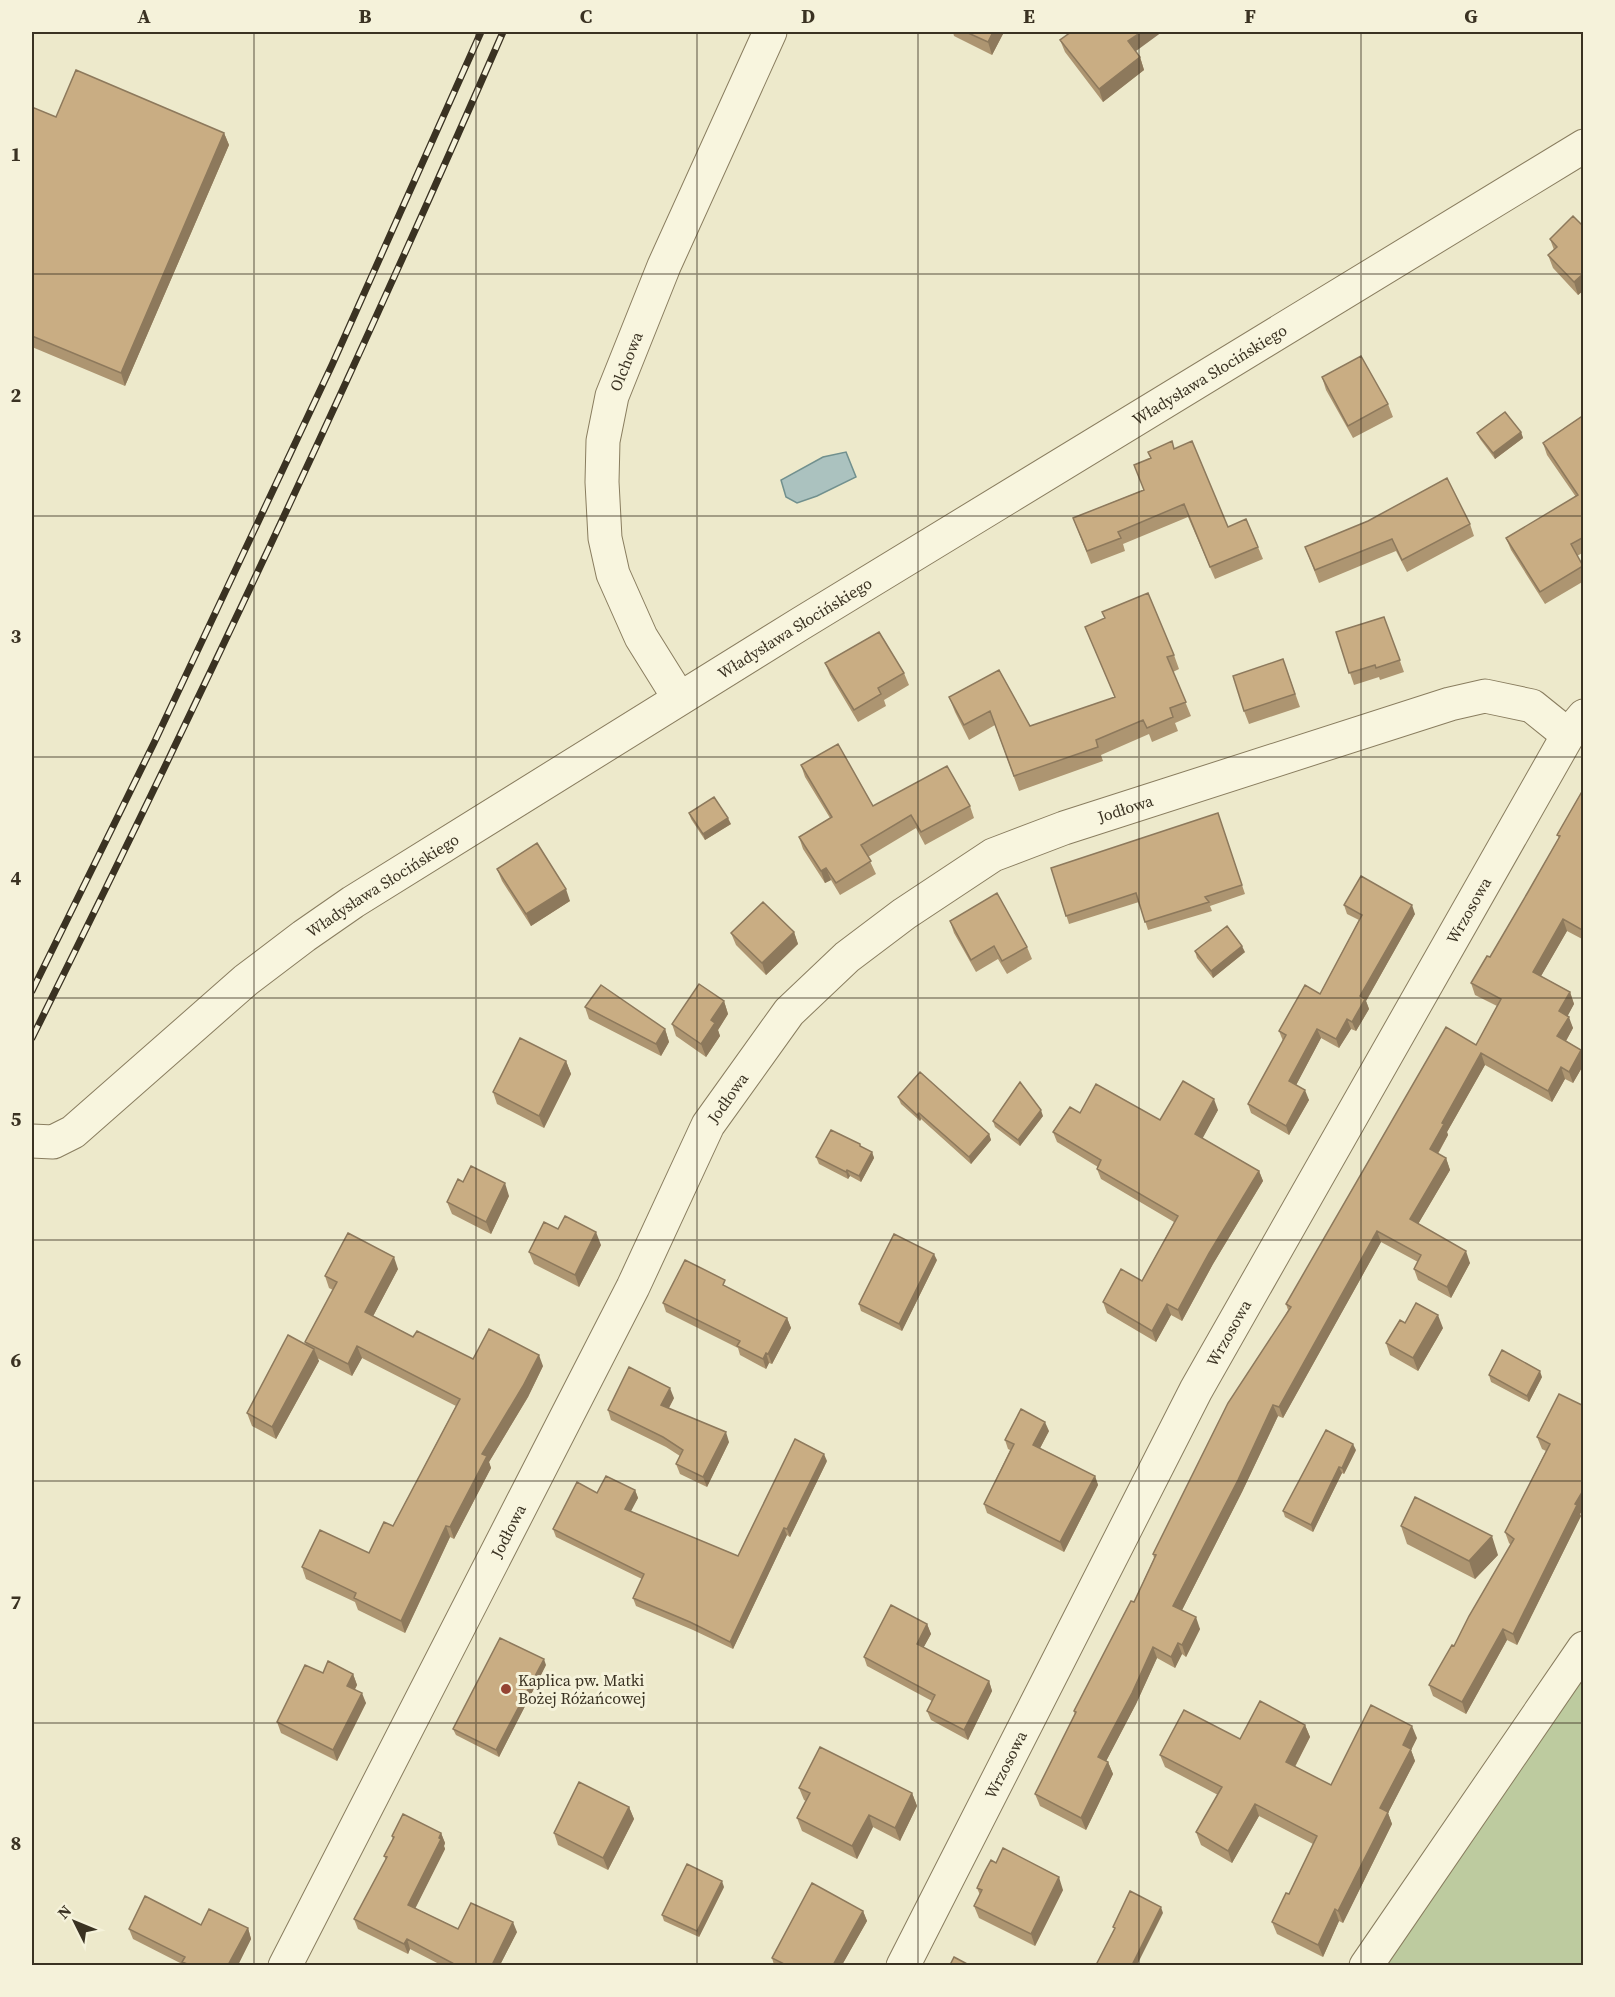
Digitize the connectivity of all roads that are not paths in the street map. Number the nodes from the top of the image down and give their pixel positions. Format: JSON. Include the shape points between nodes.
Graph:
{"nodes":[{"id":1,"x":770,"y":32,"type":"edge"},
{"id":2,"x":1584,"y":146,"type":"edge"},
{"id":3,"x":679,"y":698,"type":"junction"},
{"id":4,"x":1576,"y":725,"type":"edge"},
{"id":5,"x":32,"y":1140,"type":"edge"},
{"id":6,"x":1584,"y":1648,"type":"edge"},
{"id":7,"x":285,"y":1965,"type":"edge"},
{"id":8,"x":903,"y":1965,"type":"edge"},
{"id":9,"x":1366,"y":1965,"type":"edge"}],
"edges":[{"from":1,"to":3,"type":"street","name":"Olchowa","via":[[664,266],[612,396],[603,441],[605,538],[613,574],[641,637]]},
{"from":2,"to":3,"type":"street","name":"Władysława Słocińskiego"},
{"from":3,"to":5,"type":"street","name":"Władysława Słocińskiego","via":[[304,936],[246,980],[73,1132],[53,1142]]},
{"from":4,"to":7,"type":"street","name":"Jodłowa","via":[[1532,706],[1485,696],[1065,828],[993,855],[904,914],[838,965],[789,1012],[708,1125],[633,1287]]},
{"from":4,"to":8,"type":"street","name":"Wrzosowa","via":[[1196,1390]]},
{"from":6,"to":9,"type":"street"}]}
